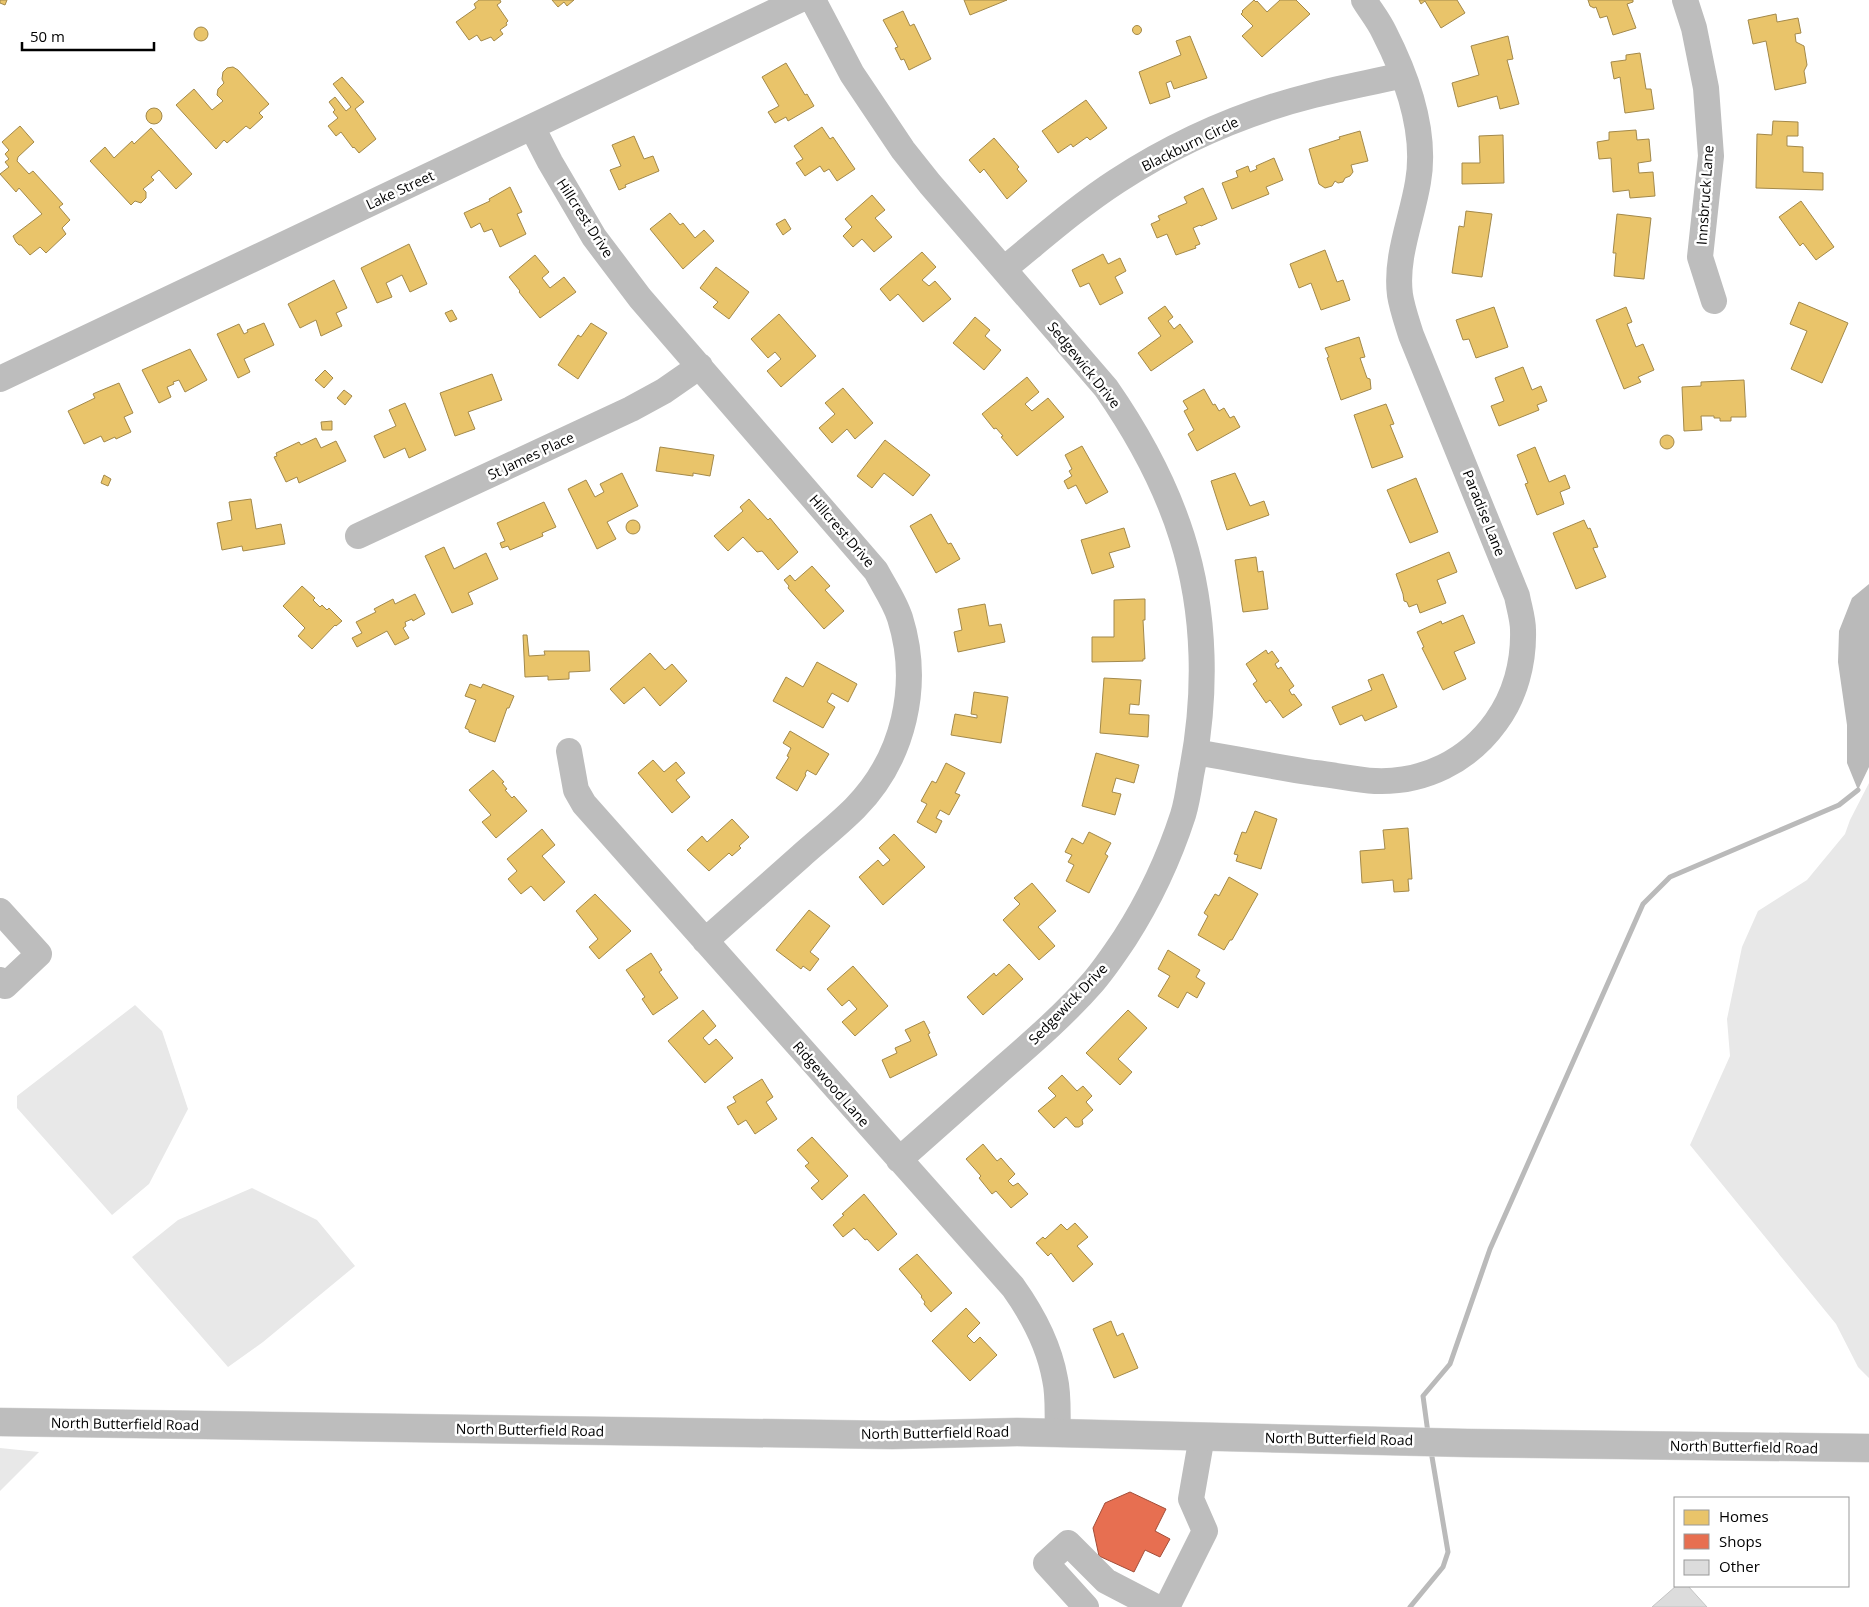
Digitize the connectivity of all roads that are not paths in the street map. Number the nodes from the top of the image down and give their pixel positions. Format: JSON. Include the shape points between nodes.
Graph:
{"nodes":[{"id":1,"x":799,"y":0,"type":"edge"},
{"id":2,"x":814,"y":0,"type":"edge"},
{"id":3,"x":1364,"y":0,"type":"edge"},
{"id":4,"x":1685,"y":0,"type":"edge"},
{"id":5,"x":1403,"y":75,"type":"junction"},
{"id":6,"x":532,"y":127,"type":"junction"},
{"id":7,"x":1004,"y":269,"type":"junction"},
{"id":8,"x":1714,"y":301,"type":"dead end"},
{"id":9,"x":700,"y":366,"type":"junction"},
{"id":10,"x":0,"y":379,"type":"edge"},
{"id":11,"x":358,"y":536,"type":"dead end"},
{"id":12,"x":569,"y":751,"type":"dead end"},
{"id":13,"x":1196,"y":752,"type":"junction"},
{"id":14,"x":0,"y":911,"type":"edge"},
{"id":15,"x":705,"y":941,"type":"junction"},
{"id":16,"x":0,"y":980,"type":"edge"},
{"id":17,"x":899,"y":1160,"type":"junction"},
{"id":18,"x":0,"y":1422,"type":"edge"},
{"id":19,"x":1058,"y":1433,"type":"junction"},
{"id":20,"x":1202,"y":1436,"type":"junction"},
{"id":21,"x":1869,"y":1448,"type":"edge"},
{"id":22,"x":1086,"y":1607,"type":"edge"},
{"id":23,"x":1156,"y":1607,"type":"edge"},
{"id":24,"x":1167,"y":1607,"type":"edge"}],
"edges":[{"from":1,"to":6,"type":"street","name":"Lake Street"},
{"from":2,"to":7,"type":"street","name":"Sedgewick Drive","via":[[852,74],[903,150]]},
{"from":3,"to":5,"type":"street","name":"Paradise Lane","via":[[1384,31]]},
{"from":4,"to":8,"type":"street","name":"Innsbruck Lane","via":[[1706,88],[1711,156],[1700,256]]},
{"from":5,"to":7,"type":"street","name":"Blackburn Circle","via":[[1314,95],[1206,133],[1118,180],[1074,211]]},
{"from":5,"to":13,"type":"street","name":"Paradise Lane","via":[[1415,112],[1420,142],[1418,181],[1399,266],[1400,295],[1411,335],[1517,596],[1523,628],[1522,659],[1512,694],[1487,734],[1458,760],[1422,776],[1375,781]]},
{"from":6,"to":9,"type":"street","name":"Hillcrest Drive","via":[[594,237],[640,298]]},
{"from":6,"to":10,"type":"street","name":"Lake Street"},
{"from":7,"to":13,"type":"street","name":"Sedgewick Drive","via":[[1123,411],[1149,456],[1173,510],[1190,568],[1202,653]]},
{"from":9,"to":11,"type":"street","name":"St James Place","via":[[631,409]]},
{"from":9,"to":15,"type":"street","name":"Hillcrest Drive","via":[[876,571],[900,618],[910,690],[891,757],[878,780],[856,807]]},
{"from":12,"to":15,"type":"street","name":"Ridgewood Lane","via":[[576,790],[584,804]]},
{"from":13,"to":17,"type":"street","name":"Sedgewick Drive","via":[[1184,813],[1160,875],[1137,919],[1109,961],[1051,1026]]},
{"from":14,"to":16,"type":"street","via":[[39,954],[5,986]]},
{"from":15,"to":17,"type":"street","name":"Ridgewood Lane"},
{"from":17,"to":19,"type":"street","name":"Ridgewood Lane","via":[[1013,1287],[1026,1306],[1042,1335],[1056,1379]]},
{"from":18,"to":19,"type":"main road","name":"North Butterfield Road","via":[[892,1435]]},
{"from":19,"to":20,"type":"main road","name":"North Butterfield Road"},
{"from":20,"to":21,"type":"main road","name":"North Butterfield Road"},
{"from":20,"to":24,"type":"street","via":[[1191,1498],[1205,1532]]},
{"from":22,"to":23,"type":"street","via":[[1046,1562],[1068,1543],[1106,1581]]}]}
